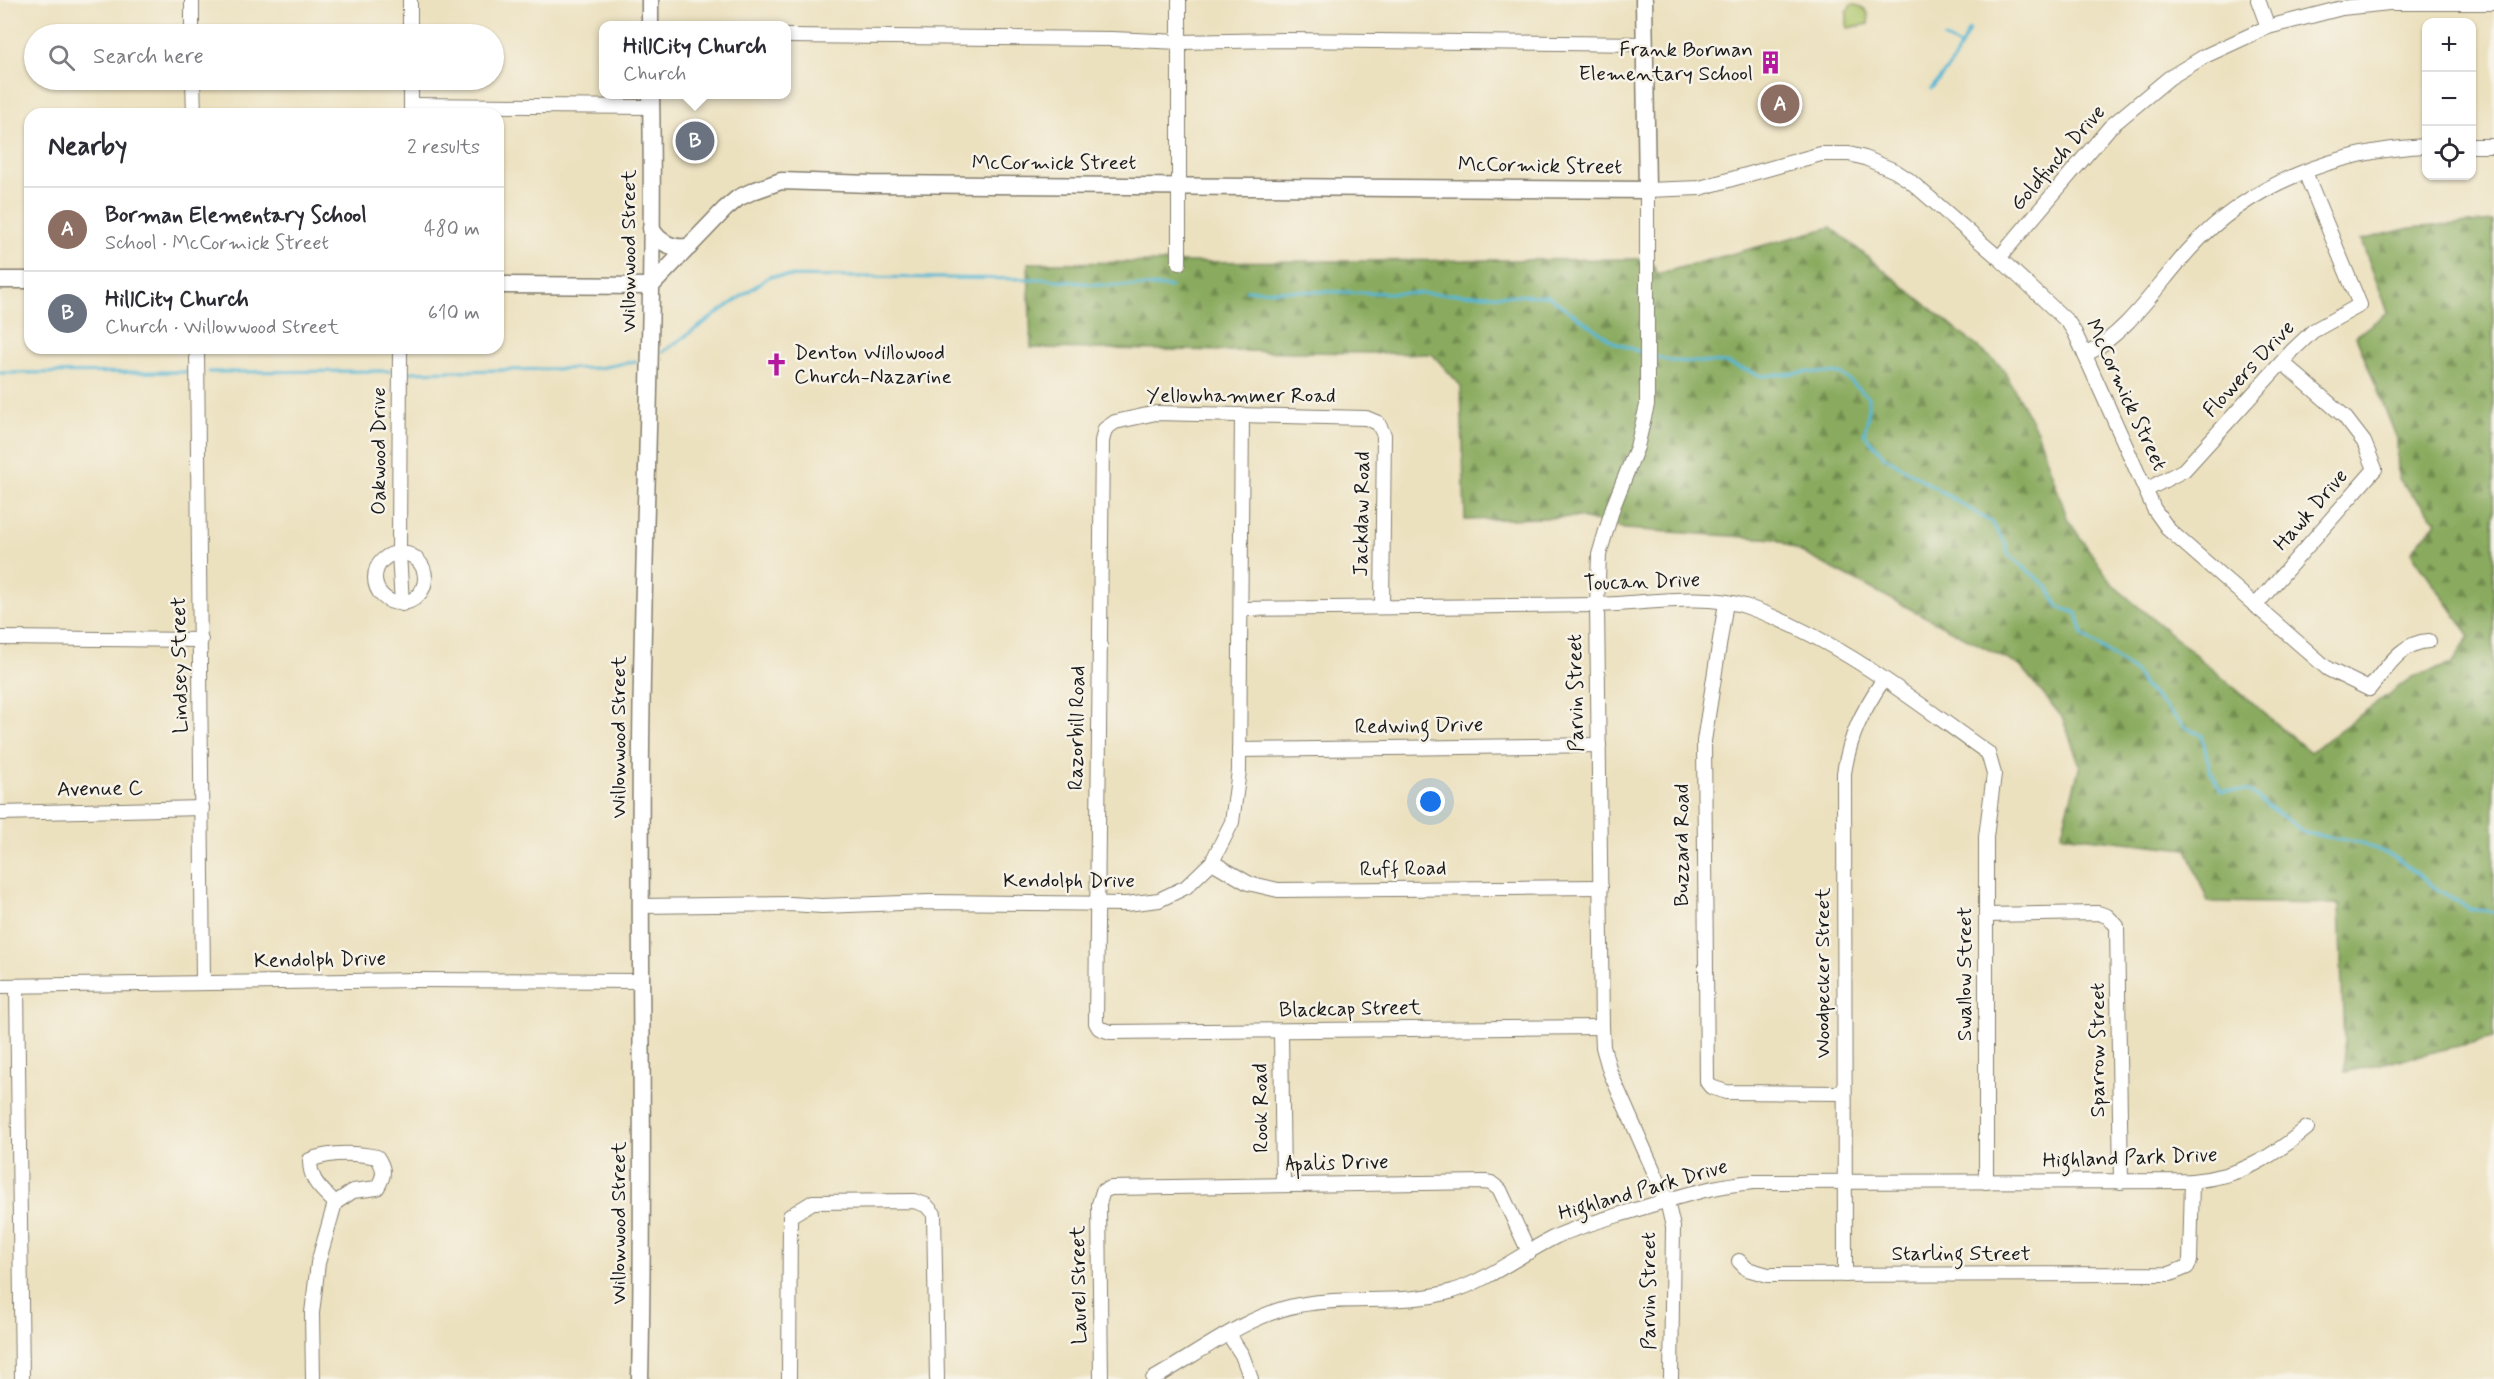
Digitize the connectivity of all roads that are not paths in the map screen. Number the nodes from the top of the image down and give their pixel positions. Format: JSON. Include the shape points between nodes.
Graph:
{"nodes":[{"id":1,"x":192,"y":0,"type":"edge"},
{"id":2,"x":410,"y":0,"type":"edge"},
{"id":3,"x":650,"y":0,"type":"edge"},
{"id":4,"x":1179,"y":0,"type":"edge"},
{"id":5,"x":1644,"y":0,"type":"edge"},
{"id":6,"x":2258,"y":0,"type":"edge"},
{"id":7,"x":2494,"y":3,"type":"edge"},
{"id":8,"x":650,"y":21,"type":"edge"},
{"id":9,"x":192,"y":24,"type":"edge"},
{"id":10,"x":410,"y":24,"type":"edge"},
{"id":11,"x":2268,"y":27,"type":"junction"},
{"id":12,"x":791,"y":36,"type":"edge"},
{"id":13,"x":1180,"y":42,"type":"junction"},
{"id":14,"x":1644,"y":44,"type":"junction"},
{"id":15,"x":193,"y":90,"type":"edge"},
{"id":16,"x":411,"y":90,"type":"edge"},
{"id":17,"x":651,"y":101,"type":"edge"},
{"id":18,"x":194,"y":108,"type":"edge"},
{"id":19,"x":411,"y":108,"type":"edge"},
{"id":20,"x":464,"y":108,"type":"edge"},
{"id":21,"x":2476,"y":146,"type":"edge"},
{"id":22,"x":2494,"y":146,"type":"edge"},
{"id":23,"x":2422,"y":147,"type":"edge"},
{"id":24,"x":2305,"y":172,"type":"junction"},
{"id":25,"x":1179,"y":186,"type":"junction"},
{"id":26,"x":1647,"y":190,"type":"junction"},
{"id":27,"x":651,"y":228,"type":"junction"},
{"id":28,"x":689,"y":247,"type":"junction"},
{"id":29,"x":1999,"y":258,"type":"junction"},
{"id":30,"x":1179,"y":263,"type":"dead end"},
{"id":31,"x":0,"y":280,"type":"edge"},
{"id":32,"x":24,"y":280,"type":"edge"},
{"id":33,"x":504,"y":285,"type":"edge"},
{"id":34,"x":651,"y":286,"type":"junction"},
{"id":35,"x":197,"y":354,"type":"edge"},
{"id":36,"x":400,"y":354,"type":"edge"},
{"id":37,"x":2085,"y":355,"type":"junction"},
{"id":38,"x":2282,"y":362,"type":"junction"},
{"id":39,"x":1242,"y":415,"type":"junction"},
{"id":40,"x":1378,"y":423,"type":"joint"},
{"id":41,"x":1105,"y":429,"type":"joint"},
{"id":42,"x":2146,"y":490,"type":"junction"},
{"id":43,"x":399,"y":553,"type":"junction"},
{"id":44,"x":1726,"y":602,"type":"junction"},
{"id":45,"x":402,"y":604,"type":"junction"},
{"id":46,"x":1597,"y":605,"type":"junction"},
{"id":47,"x":2255,"y":606,"type":"junction"},
{"id":48,"x":1382,"y":607,"type":"junction"},
{"id":49,"x":1241,"y":609,"type":"junction"},
{"id":50,"x":0,"y":638,"type":"edge"},
{"id":51,"x":201,"y":640,"type":"junction"},
{"id":52,"x":2429,"y":641,"type":"dead end"},
{"id":53,"x":1883,"y":680,"type":"junction"},
{"id":54,"x":1599,"y":745,"type":"junction"},
{"id":55,"x":1239,"y":750,"type":"junction"},
{"id":56,"x":1994,"y":766,"type":"joint"},
{"id":57,"x":202,"y":808,"type":"junction"},
{"id":58,"x":0,"y":813,"type":"edge"},
{"id":59,"x":1212,"y":862,"type":"junction"},
{"id":60,"x":1601,"y":887,"type":"junction"},
{"id":61,"x":1096,"y":904,"type":"junction"},
{"id":62,"x":640,"y":906,"type":"junction"},
{"id":63,"x":1986,"y":915,"type":"junction"},
{"id":64,"x":639,"y":981,"type":"junction"},
{"id":65,"x":203,"y":982,"type":"junction"},
{"id":66,"x":0,"y":986,"type":"edge"},
{"id":67,"x":17,"y":986,"type":"junction"},
{"id":68,"x":1602,"y":1027,"type":"junction"},
{"id":69,"x":1099,"y":1028,"type":"joint"},
{"id":70,"x":1281,"y":1030,"type":"junction"},
{"id":71,"x":1844,"y":1093,"type":"junction"},
{"id":72,"x":2307,"y":1128,"type":"dead end"},
{"id":73,"x":2192,"y":1181,"type":"junction"},
{"id":74,"x":1845,"y":1182,"type":"junction"},
{"id":75,"x":1986,"y":1182,"type":"junction"},
{"id":76,"x":2121,"y":1182,"type":"junction"},
{"id":77,"x":1283,"y":1185,"type":"junction"},
{"id":78,"x":1103,"y":1191,"type":"joint"},
{"id":79,"x":1667,"y":1201,"type":"junction"},
{"id":80,"x":335,"y":1203,"type":"junction"},
{"id":81,"x":1528,"y":1252,"type":"junction"},
{"id":82,"x":1739,"y":1261,"type":"dead end"},
{"id":83,"x":1845,"y":1275,"type":"junction"},
{"id":84,"x":1229,"y":1335,"type":"junction"},
{"id":85,"x":22,"y":1379,"type":"edge"},
{"id":86,"x":313,"y":1379,"type":"edge"},
{"id":87,"x":640,"y":1379,"type":"edge"},
{"id":88,"x":789,"y":1379,"type":"edge"},
{"id":89,"x":937,"y":1379,"type":"edge"},
{"id":90,"x":1101,"y":1379,"type":"edge"},
{"id":91,"x":1154,"y":1379,"type":"edge"},
{"id":92,"x":1251,"y":1379,"type":"edge"},
{"id":93,"x":1671,"y":1379,"type":"edge"}],
"edges":[{"from":1,"to":9,"type":"street"},
{"from":2,"to":10,"type":"street"},
{"from":3,"to":8,"type":"street"},
{"from":4,"to":13,"type":"street"},
{"from":5,"to":14,"type":"street","name":"Parvin Street"},
{"from":6,"to":11,"type":"street"},
{"from":7,"to":11,"type":"street","name":"Goldfinch Drive","via":[[2368,4]]},
{"from":11,"to":29,"type":"street","name":"Goldfinch Drive","via":[[2169,78],[2109,127]]},
{"from":12,"to":13,"type":"street"},
{"from":13,"to":14,"type":"street"},
{"from":13,"to":25,"type":"street"},
{"from":14,"to":26,"type":"street","name":"Parvin Street"},
{"from":15,"to":18,"type":"street"},
{"from":16,"to":19,"type":"street"},
{"from":17,"to":20,"type":"street"},
{"from":17,"to":27,"type":"street","name":"Willowwood Street"},
{"from":21,"to":22,"type":"street"},
{"from":23,"to":24,"type":"street","via":[[2350,156]]},
{"from":24,"to":37,"type":"street","via":[[2257,195],[2213,226],[2119,331]]},
{"from":24,"to":38,"type":"street","name":"Flowers Drive","via":[[2360,305],[2313,331]]},
{"from":25,"to":26,"type":"street","name":"McCormick Street"},
{"from":25,"to":28,"type":"street","name":"McCormick Street","via":[[781,181],[738,198]]},
{"from":25,"to":30,"type":"street"},
{"from":26,"to":29,"type":"street","name":"McCormick Street","via":[[1700,188],[1807,157],[1849,154],[1881,164],[1909,180]]},
{"from":26,"to":46,"type":"street","name":"Parvin Street","via":[[1647,405],[1637,447],[1599,555]]},
{"from":27,"to":28,"type":"street","via":[[665,244]]},
{"from":27,"to":34,"type":"street","name":"Willowwood Street"},
{"from":28,"to":34,"type":"street","name":"McCormick Street"},
{"from":29,"to":37,"type":"street","name":"McCormick Street","via":[[2068,322]]},
{"from":31,"to":32,"type":"street"},
{"from":33,"to":34,"type":"street"},
{"from":34,"to":62,"type":"street","name":"Willowwood Street"},
{"from":35,"to":51,"type":"street","name":"Lindsey Street"},
{"from":36,"to":43,"type":"street","name":"Oakwood Drive"},
{"from":37,"to":42,"type":"street","name":"McCormick Street"},
{"from":38,"to":42,"type":"street","name":"Flowers Drive","via":[[2184,470]]},
{"from":38,"to":47,"type":"street","name":"Hawk Drive","via":[[2344,416],[2364,442],[2375,468]]},
{"from":39,"to":40,"type":"street","name":"Yellowhammer Road","via":[[1366,418]]},
{"from":39,"to":41,"type":"street","name":"Yellowhammer Road","via":[[1156,413],[1115,422]]},
{"from":39,"to":49,"type":"street","name":"Kendolph Drive"},
{"from":40,"to":48,"type":"street","name":"Jackdaw Road","via":[[1384,435]]},
{"from":41,"to":61,"type":"street","name":"Razorbill Road"},
{"from":42,"to":47,"type":"street","name":"McCormick Street","via":[[2169,531]]},
{"from":43,"to":45,"type":"street","name":"Oakwood Drive"},
{"from":43,"to":45,"type":"street","via":[[419,561],[425,576],[422,591]]},
{"from":43,"to":45,"type":"street","via":[[381,561],[375,578],[386,600]]},
{"from":44,"to":46,"type":"street","name":"Toucan Drive"},
{"from":44,"to":53,"type":"street","name":"Toucan Drive","via":[[1780,620],[1826,643]]},
{"from":44,"to":71,"type":"street","name":"Buzzard Road","via":[[1707,715],[1703,770],[1705,1074],[1711,1087],[1726,1092]]},
{"from":46,"to":48,"type":"street","name":"Toucan Drive"},
{"from":46,"to":54,"type":"street","name":"Parvin Street"},
{"from":47,"to":52,"type":"street","name":"McCormick Street","via":[[2328,669],[2369,689],[2403,649]]},
{"from":48,"to":49,"type":"street","name":"Toucan Drive"},
{"from":49,"to":55,"type":"street","name":"Kendolph Drive"},
{"from":50,"to":51,"type":"street"},
{"from":51,"to":57,"type":"street","name":"Lindsey Street"},
{"from":53,"to":56,"type":"street","name":"Toucan Drive","via":[[1988,753]]},
{"from":53,"to":71,"type":"street","name":"Woodpecker Street","via":[[1854,728],[1844,773]]},
{"from":54,"to":55,"type":"street","name":"Redwing Drive"},
{"from":54,"to":60,"type":"street","name":"Parvin Street"},
{"from":55,"to":59,"type":"street","name":"Kendolph Drive","via":[[1232,822]]},
{"from":56,"to":63,"type":"street","name":"Swallow Street","via":[[1986,837]]},
{"from":57,"to":58,"type":"street","name":"Avenue C"},
{"from":57,"to":65,"type":"street","name":"Lindsey Street"},
{"from":59,"to":60,"type":"street","name":"Ruff Road","via":[[1248,883],[1278,890]]},
{"from":59,"to":61,"type":"street","name":"Kendolph Drive","via":[[1186,887],[1159,900]]},
{"from":60,"to":68,"type":"street","name":"Parvin Street"},
{"from":61,"to":62,"type":"street","name":"Kendolph Drive"},
{"from":61,"to":69,"type":"street","name":"Razorbill Road","via":[[1094,1017]]},
{"from":62,"to":64,"type":"street","name":"Willowwood Street"},
{"from":63,"to":75,"type":"street","name":"Swallow Street"},
{"from":63,"to":76,"type":"street","name":"Sparrow Street","via":[[2098,913],[2113,920],[2118,934]]},
{"from":64,"to":65,"type":"street","name":"Kendolph Drive"},
{"from":64,"to":87,"type":"street","name":"Willowwood Street","via":[[643,1269]]},
{"from":65,"to":67,"type":"street","name":"Kendolph Drive"},
{"from":66,"to":67,"type":"street","name":"Kendolph Drive"},
{"from":67,"to":85,"type":"street"},
{"from":68,"to":70,"type":"street","name":"Blackcap Street"},
{"from":68,"to":79,"type":"street","name":"Parvin Street","via":[[1610,1072]]},
{"from":69,"to":70,"type":"street","name":"Blackcap Street","via":[[1110,1032]]},
{"from":70,"to":77,"type":"street","name":"Rook Road"},
{"from":71,"to":74,"type":"street","name":"Woodpecker Street"},
{"from":72,"to":73,"type":"street","name":"Highland Park Drive","via":[[2258,1164],[2236,1174]]},
{"from":73,"to":76,"type":"street","name":"Highland Park Drive"},
{"from":73,"to":83,"type":"street","name":"Starling Street","via":[[2192,1251],[2187,1267],[2170,1274]]},
{"from":74,"to":75,"type":"street","name":"Highland Park Drive"},
{"from":74,"to":79,"type":"street","name":"Highland Park Drive","via":[[1731,1184]]},
{"from":74,"to":83,"type":"street","name":"Woodpecker Street"},
{"from":75,"to":76,"type":"street","name":"Highland Park Drive"},
{"from":77,"to":78,"type":"street","name":"Apalis Drive","via":[[1118,1187]]},
{"from":77,"to":81,"type":"street","name":"Apalis Drive","via":[[1491,1183],[1503,1195]]},
{"from":78,"to":90,"type":"street","name":"Laurel Street","via":[[1099,1204]]},
{"from":79,"to":81,"type":"street","name":"Highland Park Drive","via":[[1578,1228]]},
{"from":79,"to":93,"type":"street","name":"Parvin Street","via":[[1674,1227]]},
{"from":80,"to":80,"type":"street","via":[[315,1182],[310,1160],[363,1154],[377,1157],[384,1177],[377,1188],[353,1191]]},
{"from":80,"to":86,"type":"street","via":[[318,1263],[312,1313]]},
{"from":81,"to":84,"type":"street","name":"Highland Park Drive","via":[[1453,1291],[1296,1305],[1253,1320]]},
{"from":82,"to":83,"type":"street","name":"Starling Street","via":[[1747,1269],[1768,1275]]},
{"from":84,"to":91,"type":"street","name":"Highland Park Drive"},
{"from":84,"to":92,"type":"street"},
{"from":88,"to":89,"type":"street","via":[[790,1216],[813,1202],[914,1201],[926,1205],[934,1214]]}]}
